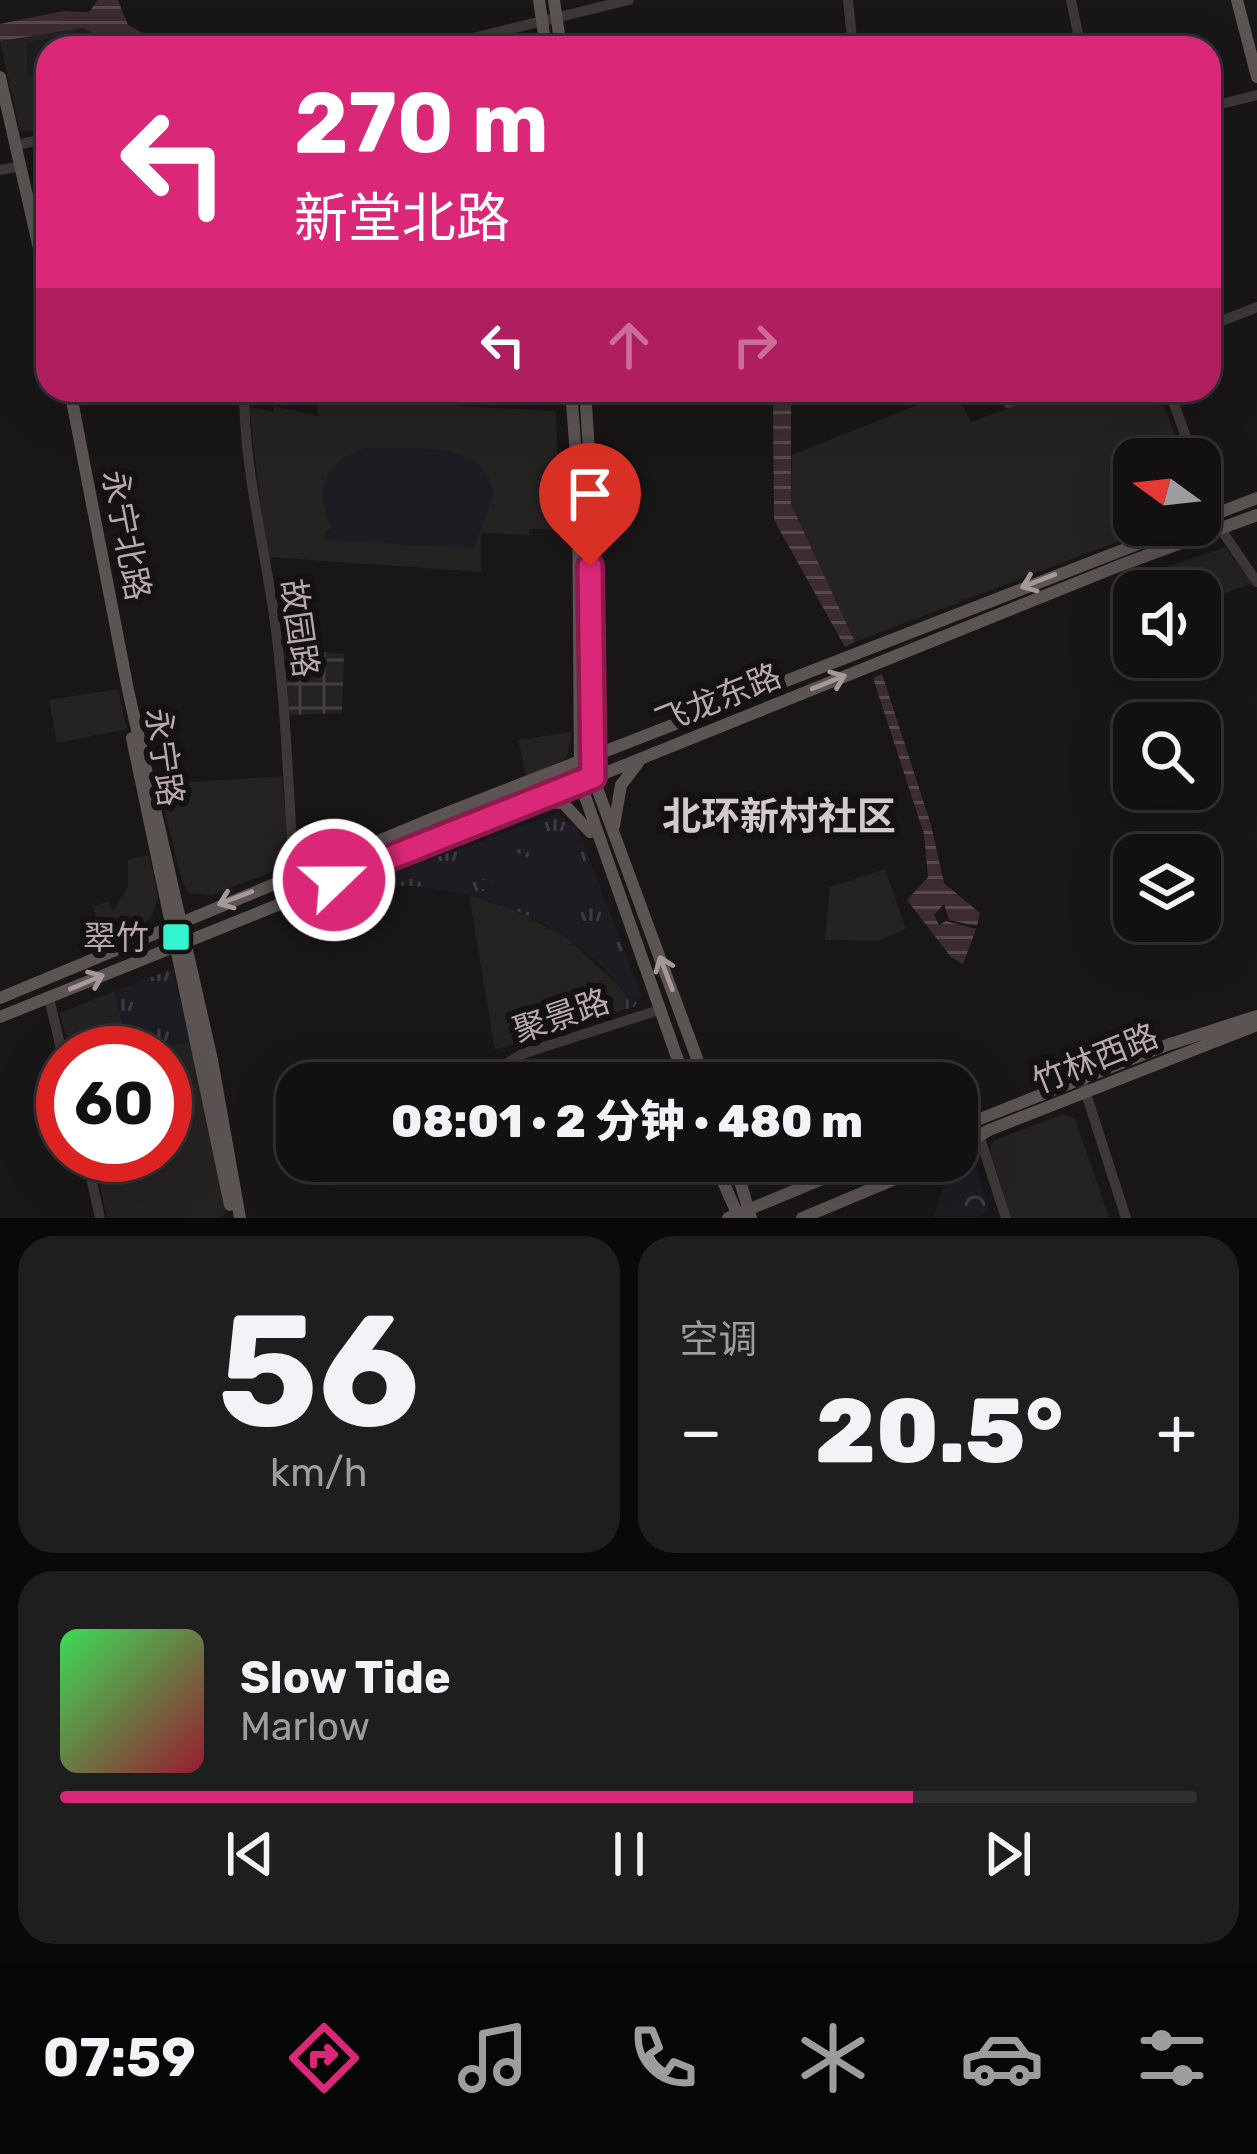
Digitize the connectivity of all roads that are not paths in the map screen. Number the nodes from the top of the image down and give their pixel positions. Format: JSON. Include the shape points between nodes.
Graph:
{"nodes":[{"id":1,"x":539,"y":0,"type":"edge"},
{"id":2,"x":554,"y":0,"type":"edge"},
{"id":3,"x":629,"y":0,"type":"edge"},
{"id":4,"x":848,"y":0,"type":"edge"},
{"id":5,"x":1071,"y":0,"type":"edge"},
{"id":6,"x":1242,"y":0,"type":"edge"},
{"id":7,"x":550,"y":21,"type":"junction"},
{"id":8,"x":484,"y":36,"type":"edge"},
{"id":9,"x":548,"y":36,"type":"edge"},
{"id":10,"x":556,"y":36,"type":"edge"},
{"id":11,"x":852,"y":36,"type":"edge"},
{"id":12,"x":1078,"y":36,"type":"edge"},
{"id":13,"x":1257,"y":47,"type":"edge"},
{"id":14,"x":0,"y":77,"type":"edge"},
{"id":15,"x":1257,"y":77,"type":"edge"},
{"id":16,"x":1257,"y":95,"type":"edge"},
{"id":17,"x":1221,"y":104,"type":"edge"},
{"id":18,"x":36,"y":141,"type":"edge"},
{"id":19,"x":16,"y":145,"type":"junction"},
{"id":20,"x":21,"y":166,"type":"junction"},
{"id":21,"x":0,"y":170,"type":"edge"},
{"id":22,"x":36,"y":234,"type":"edge"},
{"id":23,"x":1257,"y":307,"type":"edge"},
{"id":24,"x":1221,"y":321,"type":"edge"},
{"id":25,"x":72,"y":402,"type":"edge"},
{"id":26,"x":245,"y":402,"type":"edge"},
{"id":27,"x":573,"y":402,"type":"edge"},
{"id":28,"x":586,"y":402,"type":"edge"},
{"id":29,"x":1013,"y":402,"type":"edge"},
{"id":30,"x":1173,"y":402,"type":"edge"},
{"id":31,"x":1008,"y":404,"type":"dead end"},
{"id":32,"x":1186,"y":438,"type":"edge"},
{"id":33,"x":1257,"y":498,"type":"edge"},
{"id":34,"x":1257,"y":515,"type":"edge"},
{"id":35,"x":1221,"y":519,"type":"edge"},
{"id":36,"x":1221,"y":521,"type":"edge"},
{"id":37,"x":1221,"y":526,"type":"edge"},
{"id":38,"x":1132,"y":546,"type":"edge"},
{"id":39,"x":1157,"y":546,"type":"edge"},
{"id":40,"x":1257,"y":582,"type":"edge"},
{"id":41,"x":128,"y":691,"type":"joint"},
{"id":42,"x":643,"y":758,"type":"junction"},
{"id":43,"x":585,"y":760,"type":"junction"},
{"id":44,"x":587,"y":779,"type":"junction"},
{"id":45,"x":522,"y":806,"type":"junction"},
{"id":46,"x":614,"y":836,"type":"junction"},
{"id":47,"x":598,"y":843,"type":"junction"},
{"id":48,"x":294,"y":874,"type":"junction"},
{"id":49,"x":176,"y":923,"type":"junction"},
{"id":50,"x":178,"y":944,"type":"junction"},
{"id":51,"x":0,"y":998,"type":"edge"},
{"id":52,"x":49,"y":998,"type":"junction"},
{"id":53,"x":659,"y":1010,"type":"junction"},
{"id":54,"x":0,"y":1017,"type":"edge"},
{"id":55,"x":1257,"y":1020,"type":"edge"},
{"id":56,"x":56,"y":1026,"type":"edge"},
{"id":57,"x":509,"y":1062,"type":"edge"},
{"id":58,"x":678,"y":1062,"type":"edge"},
{"id":59,"x":698,"y":1062,"type":"edge"},
{"id":60,"x":1081,"y":1088,"type":"junction"},
{"id":61,"x":978,"y":1121,"type":"edge"},
{"id":62,"x":980,"y":1135,"type":"joint"},
{"id":63,"x":92,"y":1182,"type":"edge"},
{"id":64,"x":725,"y":1182,"type":"edge"},
{"id":65,"x":737,"y":1182,"type":"edge"},
{"id":66,"x":818,"y":1182,"type":"edge"},
{"id":67,"x":888,"y":1182,"type":"edge"},
{"id":68,"x":742,"y":1215,"type":"edge"},
{"id":69,"x":100,"y":1218,"type":"edge"},
{"id":70,"x":236,"y":1218,"type":"edge"},
{"id":71,"x":802,"y":1218,"type":"edge"},
{"id":72,"x":1006,"y":1218,"type":"edge"},
{"id":73,"x":1123,"y":1218,"type":"edge"}],
"edges":[{"from":1,"to":7,"type":"main road"},
{"from":2,"to":7,"type":"main road"},
{"from":3,"to":7,"type":"street"},
{"from":4,"to":11,"type":"street"},
{"from":5,"to":12,"type":"street"},
{"from":6,"to":13,"type":"main road"},
{"from":6,"to":15,"type":"main road"},
{"from":7,"to":8,"type":"street"},
{"from":7,"to":9,"type":"main road"},
{"from":7,"to":10,"type":"main road"},
{"from":14,"to":19,"type":"main road"},
{"from":16,"to":17,"type":"street"},
{"from":18,"to":19,"type":"street"},
{"from":19,"to":20,"type":"main road"},
{"from":20,"to":21,"type":"street"},
{"from":20,"to":22,"type":"main road"},
{"from":23,"to":24,"type":"street"},
{"from":25,"to":41,"type":"main road","name":"永宁北路"},
{"from":26,"to":48,"type":"street","name":"故园路","via":[[284,712]]},
{"from":27,"to":43,"type":"main road"},
{"from":28,"to":43,"type":"main road"},
{"from":29,"to":31,"type":"street"},
{"from":30,"to":32,"type":"street"},
{"from":33,"to":35,"type":"main road","name":"飞龙东路"},
{"from":34,"to":36,"type":"main road","name":"飞龙东路"},
{"from":37,"to":40,"type":"street"},
{"from":38,"to":43,"type":"main road","name":"飞龙东路","one_way":true},
{"from":42,"to":39,"type":"main road","name":"飞龙东路","one_way":true},
{"from":41,"to":49,"type":"main road","name":"永宁路","via":[[137,774]]},
{"from":42,"to":44,"type":"main road","name":"飞龙东路"},
{"from":42,"to":46,"type":"main road","via":[[622,785]]},
{"from":43,"to":44,"type":"main road"},
{"from":43,"to":48,"type":"main road","name":"飞龙东路"},
{"from":44,"to":45,"type":"main road","name":"飞龙东路"},
{"from":44,"to":46,"type":"main road"},
{"from":44,"to":47,"type":"main road"},
{"from":45,"to":47,"type":"main road","via":[[563,803]]},
{"from":45,"to":50,"type":"main road","name":"飞龙东路"},
{"from":59,"to":46,"type":"main road","one_way":true},
{"from":47,"to":53,"type":"main road"},
{"from":48,"to":49,"type":"main road","name":"飞龙东路","one_way":true},
{"from":49,"to":50,"type":"main road","name":"永宁路"},
{"from":49,"to":51,"type":"main road","name":"飞龙东路"},
{"from":52,"to":50,"type":"main road","name":"飞龙东路","one_way":true},
{"from":50,"to":70,"type":"main road","name":"永宁路"},
{"from":52,"to":54,"type":"main road","name":"飞龙东路"},
{"from":52,"to":56,"type":"street"},
{"from":53,"to":57,"type":"street","name":"聚景路"},
{"from":53,"to":58,"type":"main road"},
{"from":55,"to":60,"type":"main road","name":"竹林西路","via":[[1167,1045]]},
{"from":60,"to":61,"type":"main road","name":"竹林西路"},
{"from":60,"to":62,"type":"main road","name":"竹林西路"},
{"from":60,"to":73,"type":"street"},
{"from":62,"to":72,"type":"street"},
{"from":63,"to":69,"type":"street"},
{"from":64,"to":68,"type":"main road"},
{"from":65,"to":68,"type":"main road"},
{"from":66,"to":68,"type":"main road"},
{"from":67,"to":71,"type":"main road"}]}
